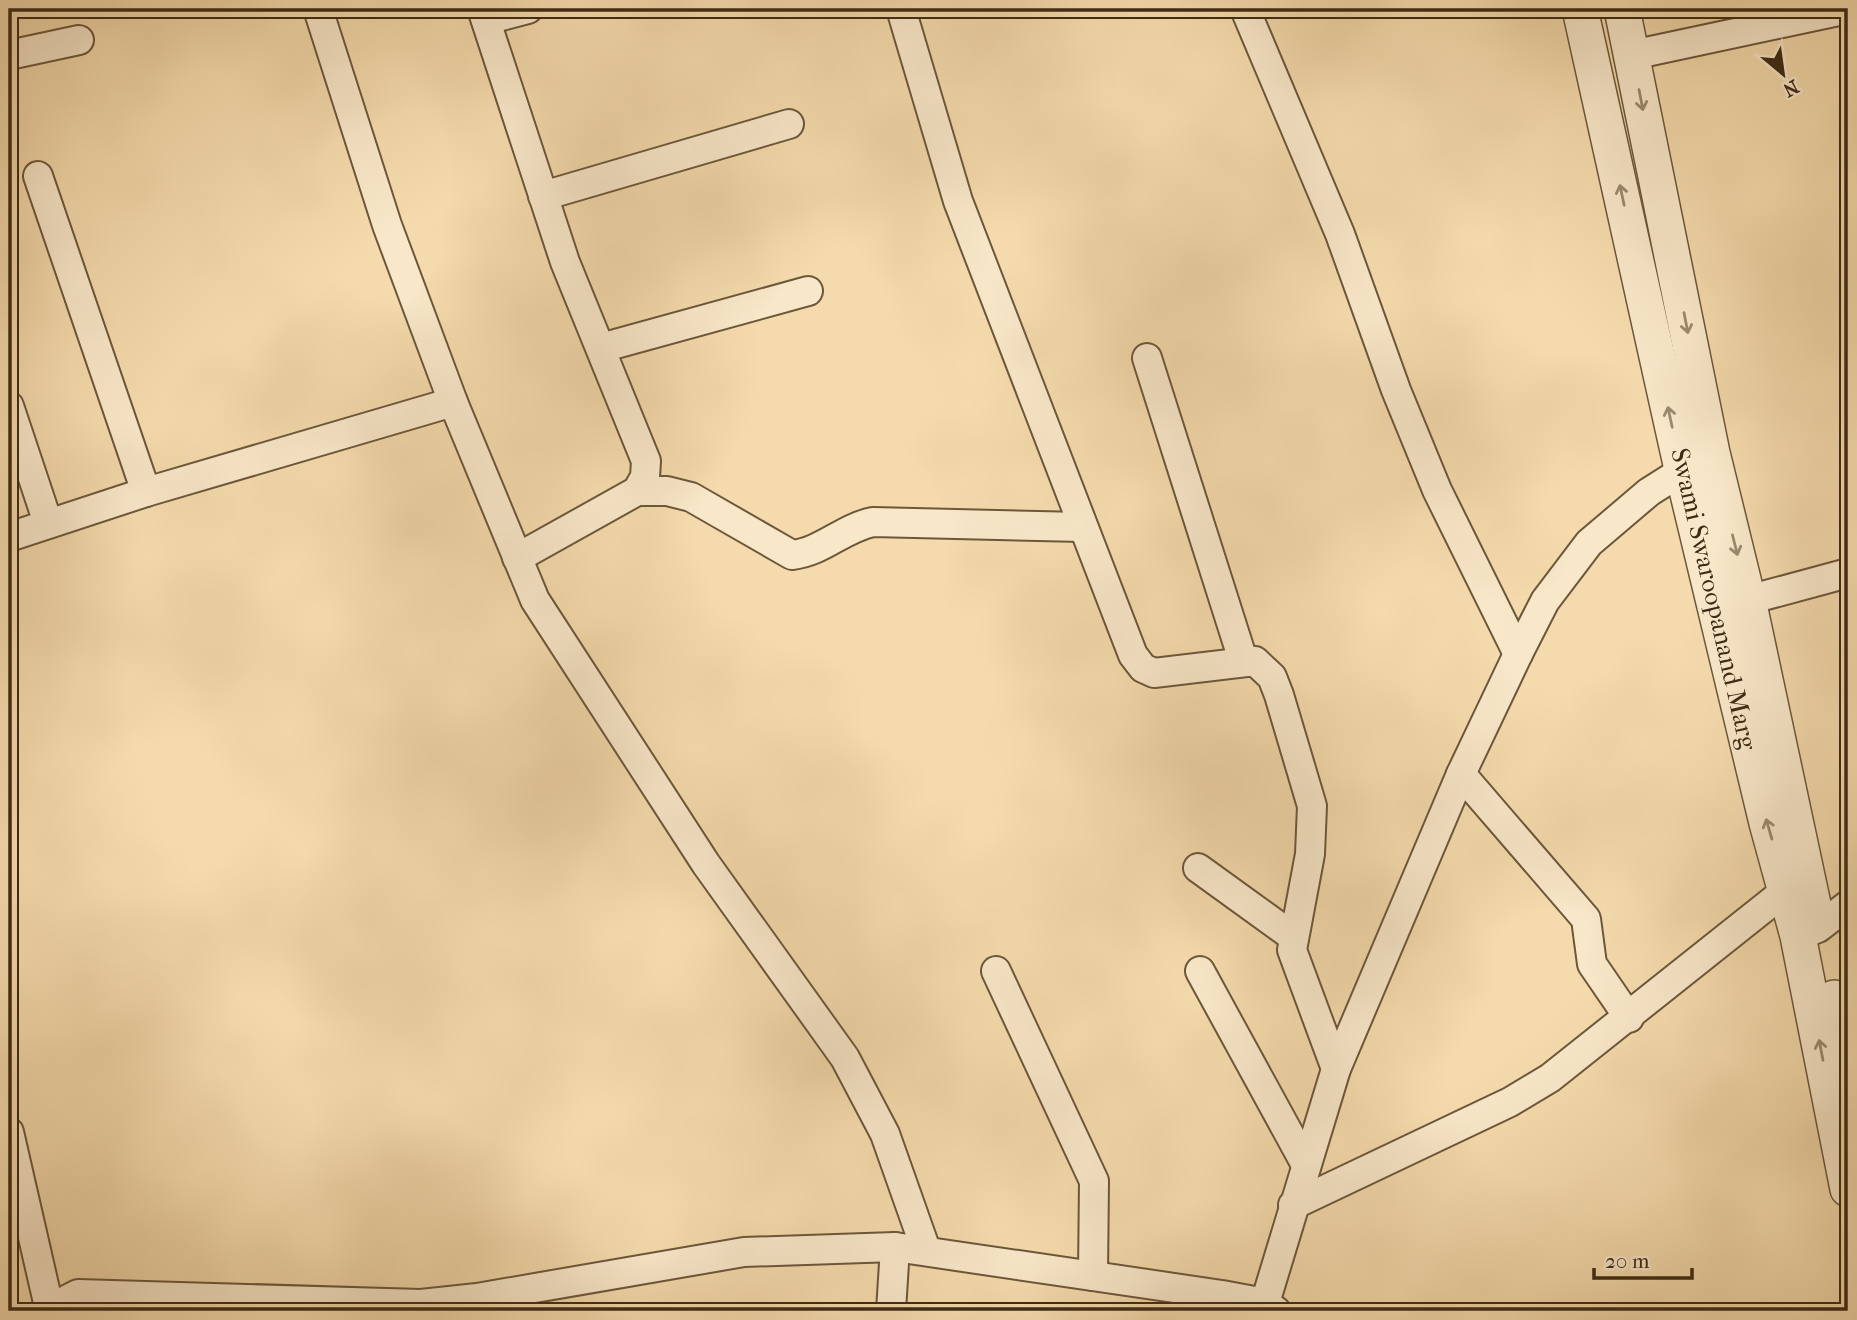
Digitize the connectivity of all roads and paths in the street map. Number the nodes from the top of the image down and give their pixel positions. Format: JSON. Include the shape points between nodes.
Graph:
{"nodes":[{"id":1,"x":318,"y":9,"type":"edge"},
{"id":2,"x":528,"y":9,"type":"edge"},
{"id":3,"x":901,"y":9,"type":"edge"},
{"id":4,"x":1245,"y":9,"type":"edge"},
{"id":5,"x":1580,"y":9,"type":"edge"},
{"id":6,"x":1622,"y":9,"type":"edge"},
{"id":7,"x":1848,"y":9,"type":"edge"},
{"id":8,"x":484,"y":14,"type":"edge"},
{"id":9,"x":79,"y":40,"type":"dead end"},
{"id":10,"x":9,"y":55,"type":"edge"},
{"id":11,"x":1632,"y":55,"type":"junction"},
{"id":12,"x":789,"y":124,"type":"dead end"},
{"id":13,"x":38,"y":176,"type":"dead end"},
{"id":14,"x":543,"y":196,"type":"junction"},
{"id":15,"x":808,"y":291,"type":"dead end"},
{"id":16,"x":601,"y":348,"type":"junction"},
{"id":17,"x":1147,"y":358,"type":"dead end"},
{"id":18,"x":453,"y":402,"type":"junction"},
{"id":19,"x":9,"y":406,"type":"edge"},
{"id":20,"x":1712,"y":453,"type":"junction"},
{"id":21,"x":1682,"y":469,"type":"junction"},
{"id":22,"x":146,"y":492,"type":"junction"},
{"id":23,"x":637,"y":492,"type":"junction"},
{"id":24,"x":48,"y":523,"type":"junction"},
{"id":25,"x":1082,"y":527,"type":"junction"},
{"id":26,"x":9,"y":537,"type":"edge"},
{"id":27,"x":517,"y":558,"type":"junction"},
{"id":28,"x":1848,"y":573,"type":"edge"},
{"id":29,"x":1748,"y":600,"type":"junction"},
{"id":30,"x":1518,"y":654,"type":"junction"},
{"id":31,"x":1243,"y":660,"type":"junction"},
{"id":32,"x":1461,"y":774,"type":"junction"},
{"id":33,"x":1198,"y":868,"type":"dead end"},
{"id":34,"x":1797,"y":881,"type":"junction"},
{"id":35,"x":1848,"y":905,"type":"edge"},
{"id":36,"x":1808,"y":932,"type":"junction"},
{"id":37,"x":1292,"y":936,"type":"junction"},
{"id":38,"x":996,"y":971,"type":"dead end"},
{"id":39,"x":1200,"y":971,"type":"dead end"},
{"id":40,"x":1629,"y":1018,"type":"junction"},
{"id":41,"x":1848,"y":1060,"type":"edge"},
{"id":42,"x":1336,"y":1069,"type":"junction"},
{"id":43,"x":9,"y":1132,"type":"edge"},
{"id":44,"x":1305,"y":1163,"type":"junction"},
{"id":45,"x":1848,"y":1189,"type":"edge"},
{"id":46,"x":1293,"y":1205,"type":"junction"},
{"id":47,"x":895,"y":1247,"type":"junction"},
{"id":48,"x":926,"y":1250,"type":"junction"},
{"id":49,"x":1093,"y":1276,"type":"junction"},
{"id":50,"x":1270,"y":1307,"type":"edge"},
{"id":51,"x":47,"y":1309,"type":"edge"},
{"id":52,"x":891,"y":1311,"type":"edge"}],
"edges":[{"from":1,"to":18,"type":"street","via":[[387,225]]},
{"from":2,"to":8,"type":"street"},
{"from":3,"to":25,"type":"street","via":[[958,201]]},
{"from":4,"to":30,"type":"street","via":[[1340,234],[1437,490]]},
{"from":21,"to":5,"type":"street","name":"Swami Swaroopanand Marg","one_way":true},
{"from":6,"to":11,"type":"street","name":"Swami Swaroopanand Marg"},
{"from":7,"to":11,"type":"street"},
{"from":8,"to":14,"type":"street"},
{"from":9,"to":10,"type":"street"},
{"from":11,"to":20,"type":"street","name":"Swami Swaroopanand Marg","one_way":true},
{"from":12,"to":14,"type":"street"},
{"from":13,"to":22,"type":"street"},
{"from":14,"to":16,"type":"street"},
{"from":15,"to":16,"type":"street"},
{"from":16,"to":23,"type":"street","via":[[646,461],[645,477]]},
{"from":17,"to":31,"type":"street"},
{"from":18,"to":22,"type":"street"},
{"from":18,"to":27,"type":"street"},
{"from":19,"to":24,"type":"street"},
{"from":20,"to":21,"type":"street"},
{"from":20,"to":29,"type":"street","name":"Swami Swaroopanand Marg","one_way":true},
{"from":21,"to":30,"type":"street","via":[[1589,543],[1545,601]]},
{"from":34,"to":21,"type":"street","name":"Swami Swaroopanand Marg","one_way":true,"via":[[1767,823]]},
{"from":22,"to":24,"type":"street"},
{"from":23,"to":25,"type":"street","via":[[691,496],[792,555],[804,554],[846,530],[873,522]]},
{"from":23,"to":27,"type":"street"},
{"from":24,"to":26,"type":"street"},
{"from":25,"to":31,"type":"street","via":[[1133,655],[1143,668],[1154,673]]},
{"from":27,"to":48,"type":"street","via":[[535,600],[566,651],[706,863],[845,1058],[899,1168]]},
{"from":28,"to":29,"type":"street"},
{"from":29,"to":34,"type":"street","name":"Swami Swaroopanand Marg"},
{"from":30,"to":32,"type":"street"},
{"from":31,"to":37,"type":"street","via":[[1255,661],[1272,677],[1312,806],[1310,854]]},
{"from":32,"to":40,"type":"street","via":[[1586,919],[1592,964]]},
{"from":32,"to":42,"type":"street"},
{"from":33,"to":37,"type":"street"},
{"from":34,"to":36,"type":"street","name":"Swami Swaroopanand Marg"},
{"from":34,"to":40,"type":"street"},
{"from":35,"to":36,"type":"street"},
{"from":36,"to":41,"type":"street","name":"Swami Swaroopanand Marg"},
{"from":45,"to":36,"type":"street","name":"Swami Swaroopanand Marg","one_way":true},
{"from":37,"to":42,"type":"street","via":[[1296,965]]},
{"from":38,"to":49,"type":"street","via":[[1094,1181]]},
{"from":39,"to":44,"type":"street"},
{"from":40,"to":46,"type":"street","via":[[1510,1102]]},
{"from":42,"to":44,"type":"street"},
{"from":43,"to":51,"type":"street"},
{"from":44,"to":46,"type":"street"},
{"from":46,"to":50,"type":"street"},
{"from":47,"to":48,"type":"street"},
{"from":47,"to":51,"type":"street","via":[[744,1252],[421,1304],[78,1294]]},
{"from":47,"to":52,"type":"street"},
{"from":48,"to":49,"type":"street"},
{"from":49,"to":50,"type":"street"}]}
